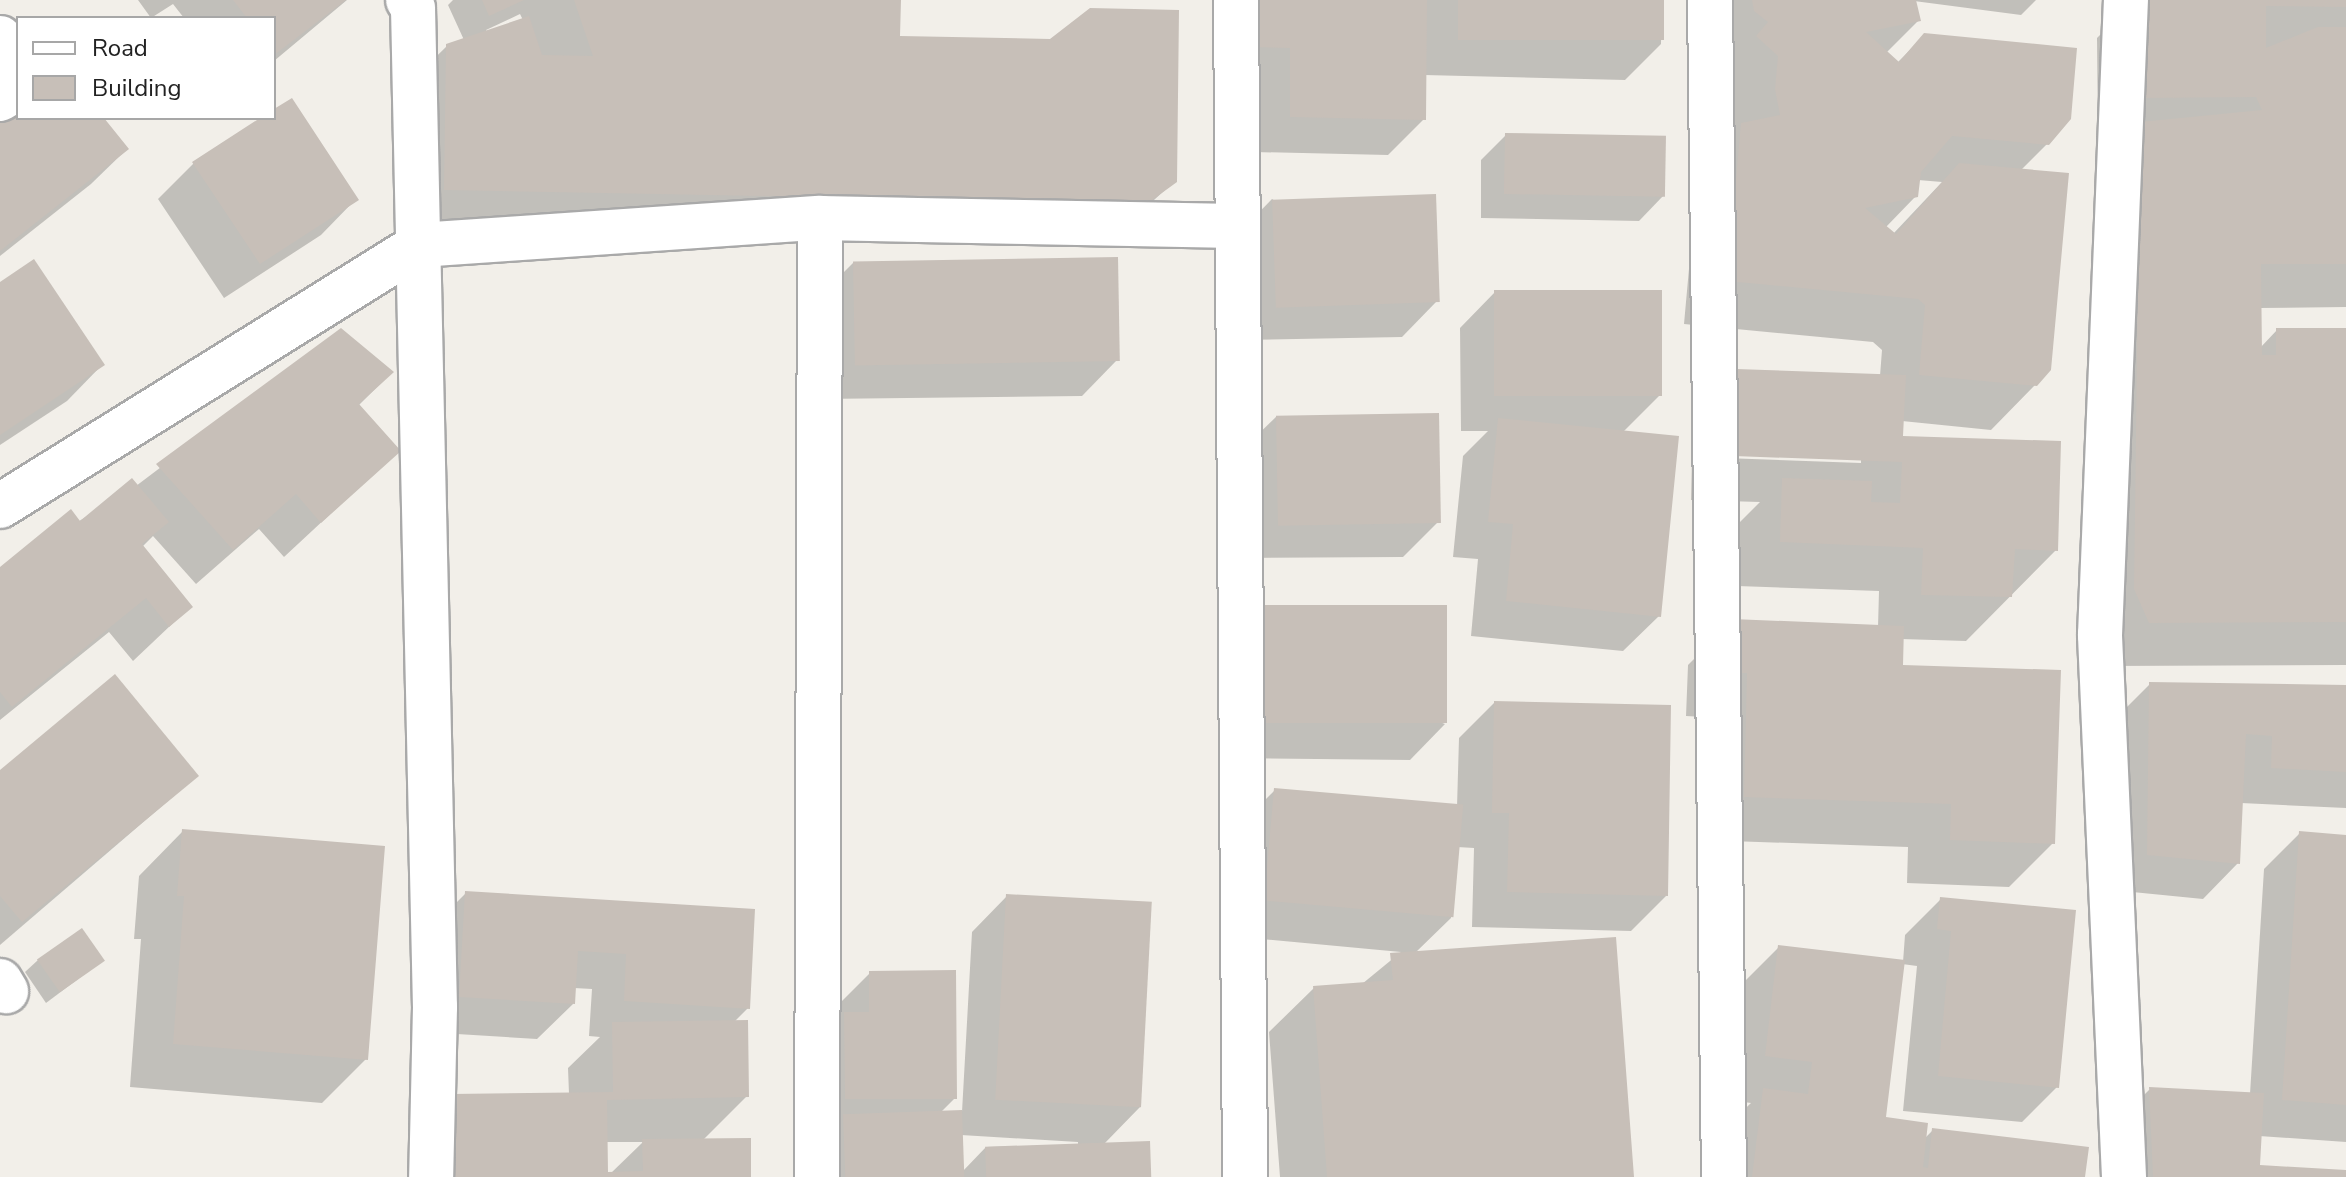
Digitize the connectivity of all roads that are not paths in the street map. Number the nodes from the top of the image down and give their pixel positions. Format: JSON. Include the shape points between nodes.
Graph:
{"nodes":[{"id":1,"x":408,"y":0,"type":"edge"},
{"id":2,"x":1236,"y":0,"type":"edge"},
{"id":3,"x":1710,"y":0,"type":"edge"},
{"id":4,"x":2126,"y":0,"type":"edge"},
{"id":5,"x":0,"y":38,"type":"edge"},
{"id":6,"x":16,"y":64,"type":"edge"},
{"id":7,"x":820,"y":218,"type":"junction"},
{"id":8,"x":1236,"y":226,"type":"junction"},
{"id":9,"x":419,"y":245,"type":"junction"},
{"id":10,"x":0,"y":506,"type":"edge"},
{"id":11,"x":431,"y":1177,"type":"edge"},
{"id":12,"x":817,"y":1177,"type":"edge"},
{"id":13,"x":1245,"y":1177,"type":"edge"},
{"id":14,"x":1724,"y":1177,"type":"edge"},
{"id":15,"x":2124,"y":1177,"type":"edge"}],
"edges":[{"from":1,"to":9,"type":"street","via":[[413,8]]},
{"from":2,"to":8,"type":"street"},
{"from":3,"to":14,"type":"street"},
{"from":4,"to":15,"type":"street","via":[[2100,635]]},
{"from":5,"to":6,"type":"street"},
{"from":7,"to":8,"type":"street"},
{"from":7,"to":9,"type":"street"},
{"from":7,"to":12,"type":"street"},
{"from":8,"to":13,"type":"street"},
{"from":9,"to":10,"type":"street"},
{"from":9,"to":11,"type":"street","via":[[435,1007]]}]}
